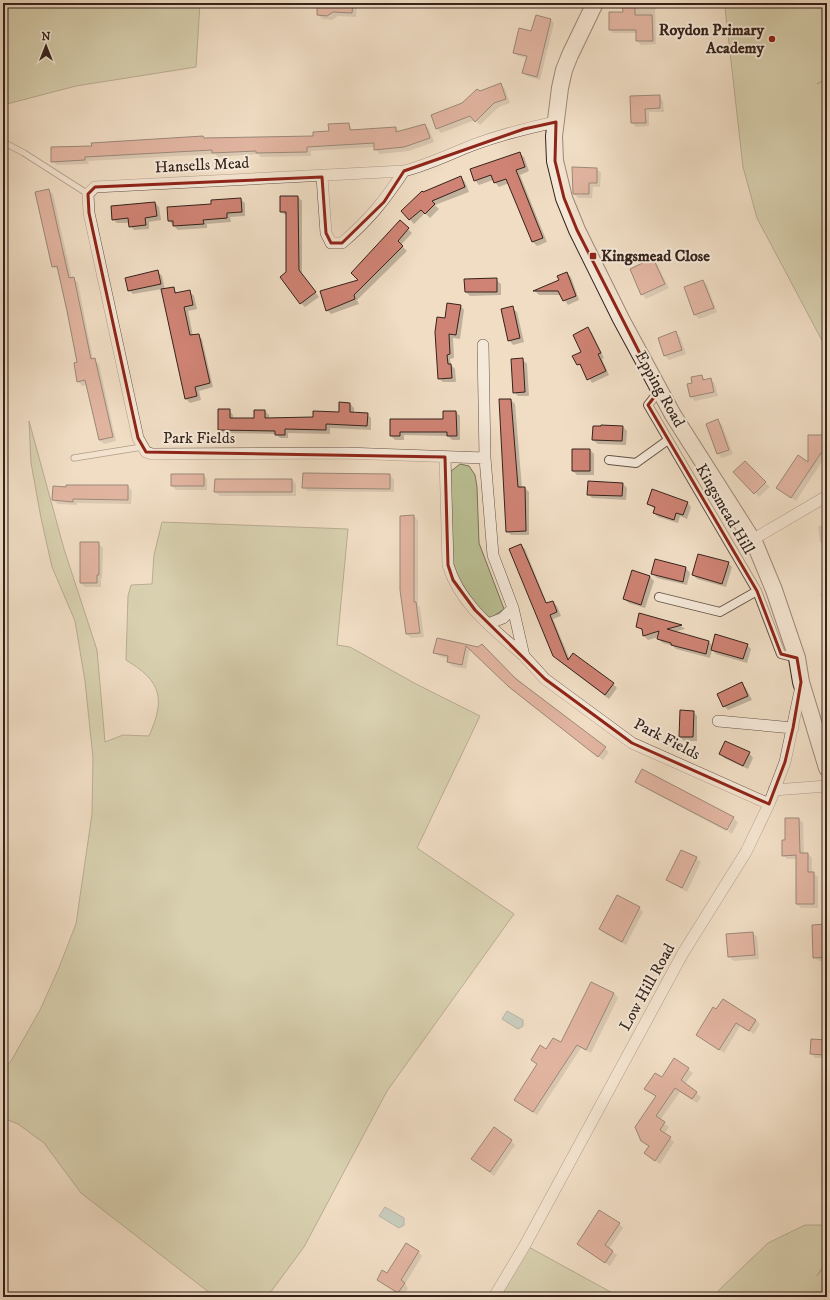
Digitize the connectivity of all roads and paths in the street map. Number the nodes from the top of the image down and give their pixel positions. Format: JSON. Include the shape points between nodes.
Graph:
{"nodes":[{"id":1,"x":595,"y":3,"type":"edge"},
{"id":2,"x":556,"y":122,"type":"junction"},
{"id":3,"x":3,"y":142,"type":"edge"},
{"id":4,"x":404,"y":171,"type":"junction"},
{"id":5,"x":322,"y":177,"type":"junction"},
{"id":6,"x":88,"y":194,"type":"junction"},
{"id":7,"x":483,"y":346,"type":"dead end"},
{"id":8,"x":660,"y":391,"type":"junction"},
{"id":9,"x":668,"y":440,"type":"junction"},
{"id":10,"x":142,"y":447,"type":"junction"},
{"id":11,"x":445,"y":457,"type":"junction"},
{"id":12,"x":74,"y":458,"type":"dead end"},
{"id":13,"x":485,"y":458,"type":"junction"},
{"id":14,"x":609,"y":460,"type":"dead end"},
{"id":15,"x":827,"y":496,"type":"edge"},
{"id":16,"x":752,"y":540,"type":"junction"},
{"id":17,"x":757,"y":592,"type":"junction"},
{"id":18,"x":660,"y":597,"type":"dead end"},
{"id":19,"x":513,"y":608,"type":"junction"},
{"id":20,"x":488,"y":624,"type":"junction"},
{"id":21,"x":524,"y":656,"type":"junction"},
{"id":22,"x":798,"y":658,"type":"junction"},
{"id":23,"x":802,"y":682,"type":"junction"},
{"id":24,"x":718,"y":721,"type":"dead end"},
{"id":25,"x":793,"y":728,"type":"junction"},
{"id":26,"x":827,"y":768,"type":"edge"},
{"id":27,"x":827,"y":786,"type":"edge"},
{"id":28,"x":774,"y":790,"type":"junction"},
{"id":29,"x":769,"y":804,"type":"junction"},
{"id":30,"x":494,"y":1297,"type":"edge"}],
"edges":[{"from":1,"to":2,"type":"main road","name":"Epping Road","via":[[564,70]]},
{"from":2,"to":4,"type":"street","name":"Hansells Mead","via":[[473,145],[424,166]]},
{"from":2,"to":8,"type":"main road","name":"Epping Road","via":[[555,161],[564,198],[576,230]]},
{"from":3,"to":6,"type":"lane"},
{"from":4,"to":5,"type":"street","name":"Hansells Mead"},
{"from":4,"to":5,"type":"street","via":[[384,202],[342,243],[330,243],[326,233]]},
{"from":5,"to":6,"type":"street","name":"Hansells Mead","via":[[283,176],[95,187]]},
{"from":6,"to":10,"type":"street","name":"Park Fields","via":[[89,213]]},
{"from":7,"to":13,"type":"street","name":"Park Fields"},
{"from":8,"to":9,"type":"street","name":"Kingsmead Hill","via":[[648,405]]},
{"from":8,"to":16,"type":"main road","name":"Epping Road"},
{"from":9,"to":14,"type":"street","via":[[636,463]]},
{"from":9,"to":17,"type":"street","name":"Kingsmead Hill"},
{"from":10,"to":11,"type":"street","name":"Park Fields","via":[[152,454],[344,453]]},
{"from":10,"to":12,"type":"lane"},
{"from":11,"to":13,"type":"street","name":"Park Fields"},
{"from":11,"to":20,"type":"street","name":"Park Fields","via":[[448,566],[462,595]]},
{"from":13,"to":19,"type":"street","name":"Park Fields","via":[[493,555]]},
{"from":15,"to":16,"type":"street"},
{"from":16,"to":22,"type":"main road","name":"Epping Road","via":[[774,590]]},
{"from":17,"to":18,"type":"street","via":[[720,612]]},
{"from":17,"to":22,"type":"street","name":"Kingsmead Hill","via":[[780,654]]},
{"from":19,"to":20,"type":"street","via":[[503,618]]},
{"from":19,"to":21,"type":"street","name":"Park Fields"},
{"from":20,"to":21,"type":"street","name":"Park Fields"},
{"from":21,"to":29,"type":"street","name":"Park Fields","via":[[545,679],[632,743]]},
{"from":22,"to":23,"type":"main road","name":"Epping Road"},
{"from":23,"to":25,"type":"street","name":"Low Hill Road"},
{"from":23,"to":26,"type":"main road","name":"Epping Road"},
{"from":24,"to":25,"type":"street"},
{"from":25,"to":28,"type":"street","name":"Low Hill Road","via":[[785,762]]},
{"from":27,"to":28,"type":"street"},
{"from":28,"to":29,"type":"street","name":"Low Hill Road"},
{"from":29,"to":30,"type":"street","name":"Low Hill Road","via":[[746,852],[683,953]]}]}
